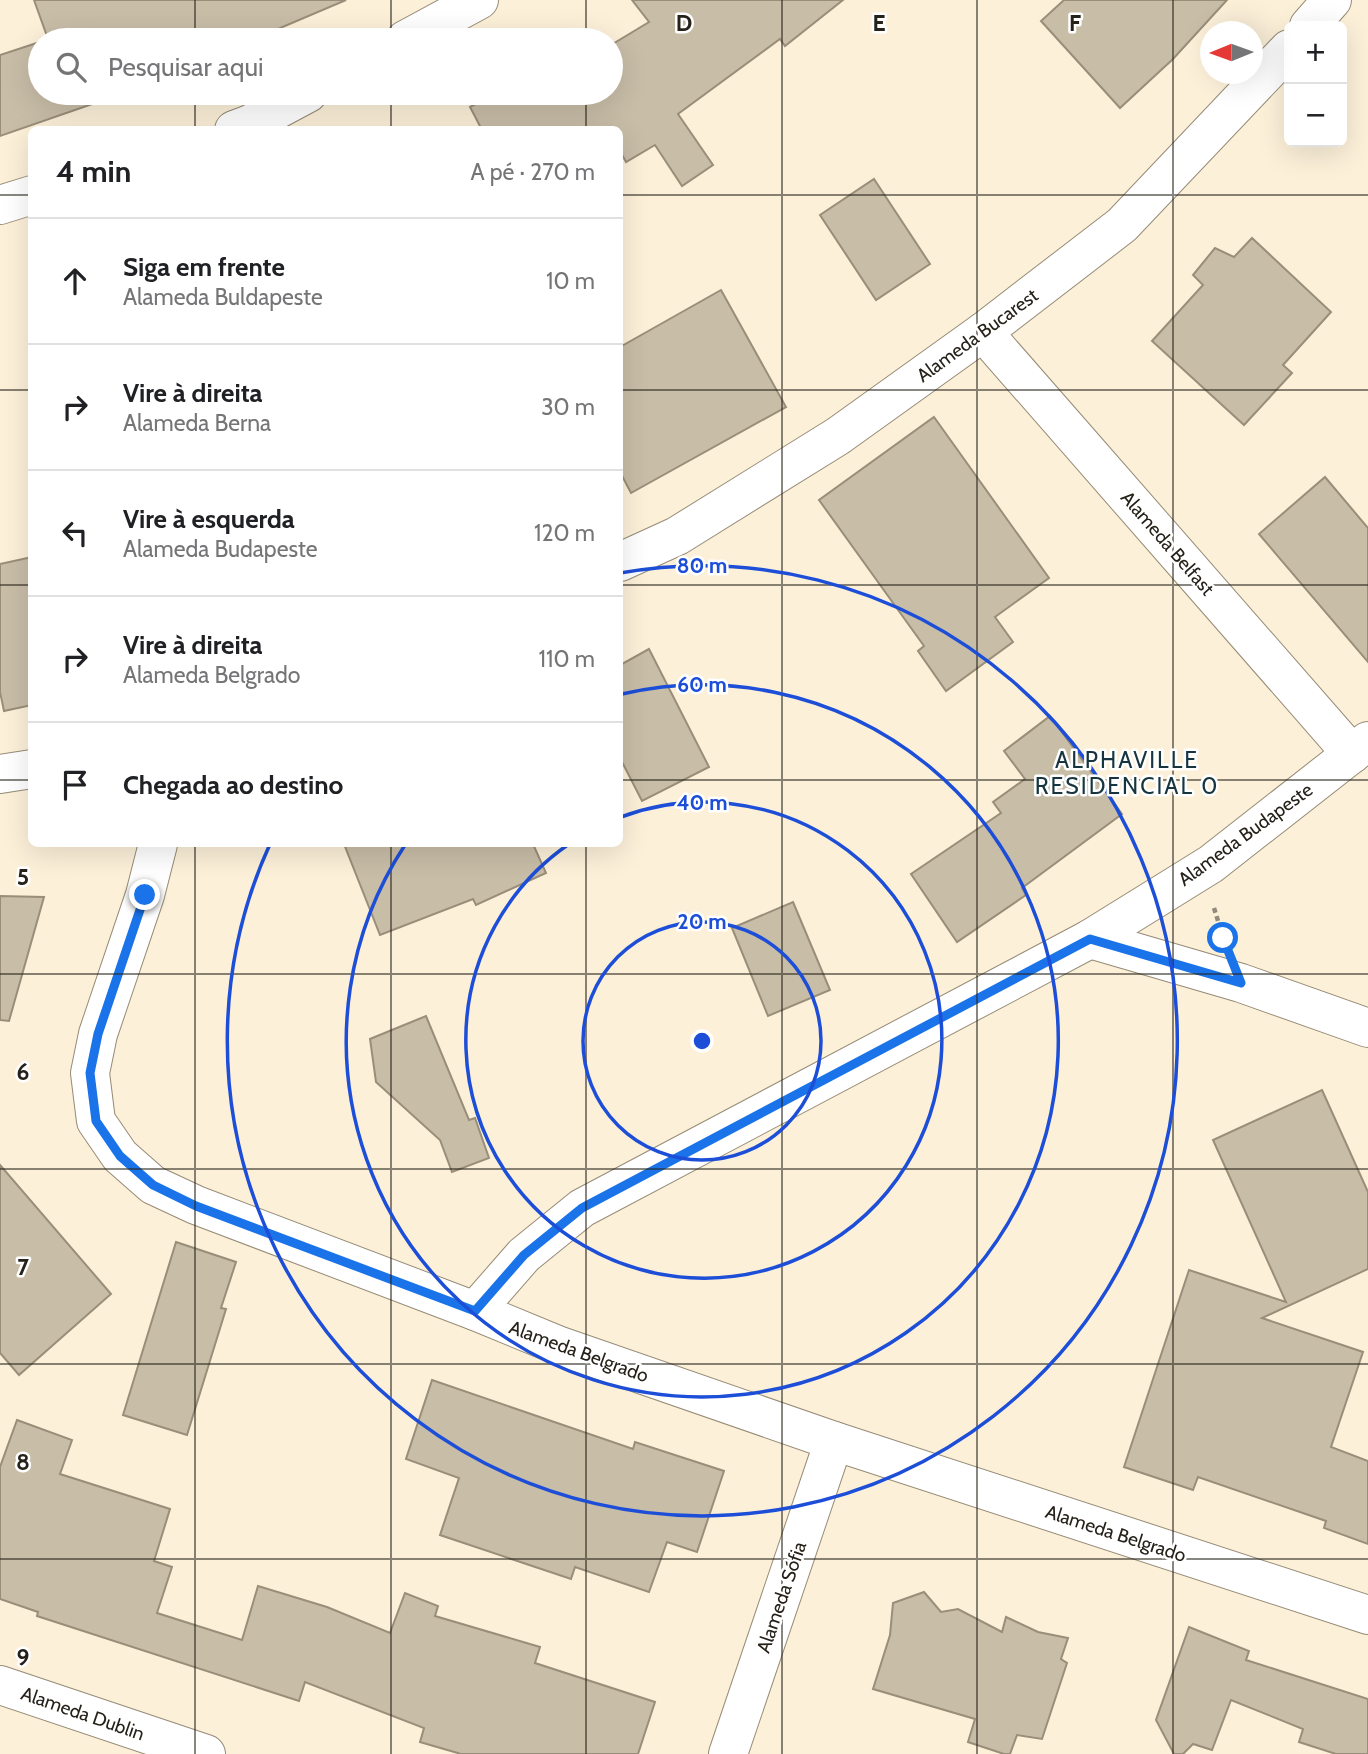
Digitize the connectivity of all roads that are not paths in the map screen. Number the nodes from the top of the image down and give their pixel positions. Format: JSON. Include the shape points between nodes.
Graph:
{"nodes":[{"id":1,"x":479,"y":0,"type":"edge"},
{"id":2,"x":1332,"y":0,"type":"edge"},
{"id":3,"x":1313,"y":21,"type":"edge"},
{"id":4,"x":427,"y":28,"type":"edge"},
{"id":5,"x":1284,"y":54,"type":"edge"},
{"id":6,"x":286,"y":105,"type":"edge"},
{"id":7,"x":245,"y":126,"type":"edge"},
{"id":8,"x":28,"y":196,"type":"edge"},
{"id":9,"x":0,"y":205,"type":"edge"},
{"id":10,"x":983,"y":332,"type":"junction"},
{"id":11,"x":623,"y":561,"type":"edge"},
{"id":12,"x":1360,"y":747,"type":"edge"},
{"id":13,"x":28,"y":770,"type":"edge"},
{"id":14,"x":0,"y":774,"type":"edge"},
{"id":15,"x":157,"y":847,"type":"edge"},
{"id":16,"x":1090,"y":939,"type":"junction"},
{"id":17,"x":1368,"y":1028,"type":"edge"},
{"id":18,"x":475,"y":1311,"type":"junction"},
{"id":19,"x":834,"y":1441,"type":"junction"},
{"id":20,"x":1368,"y":1615,"type":"edge"},
{"id":21,"x":0,"y":1685,"type":"edge"},
{"id":22,"x":206,"y":1754,"type":"edge"},
{"id":23,"x":728,"y":1754,"type":"edge"}],
"edges":[{"from":1,"to":4,"type":"street"},
{"from":2,"to":3,"type":"street"},
{"from":5,"to":10,"type":"street","name":"Alameda Bucarest","via":[[1122,225]]},
{"from":6,"to":7,"type":"street"},
{"from":8,"to":9,"type":"street"},
{"from":10,"to":11,"type":"street","name":"Alameda Bucarest","via":[[838,436],[677,536]]},
{"from":10,"to":12,"type":"street","name":"Alameda Belfast"},
{"from":12,"to":16,"type":"street","name":"Alameda Budapeste","via":[[1211,864]]},
{"from":13,"to":14,"type":"street"},
{"from":15,"to":18,"type":"street","name":"Alameda Belgrado","via":[[90,1073],[96,1121],[102,1130],[120,1156],[163,1190]]},
{"from":16,"to":17,"type":"street","via":[[1241,983]]},
{"from":16,"to":18,"type":"street","name":"Alameda Budapeste","via":[[582,1208],[524,1255]]},
{"from":18,"to":19,"type":"street","name":"Alameda Belgrado","via":[[560,1346]]},
{"from":19,"to":20,"type":"street","name":"Alameda Belgrado"},
{"from":19,"to":23,"type":"street","name":"Alameda Sófia"},
{"from":21,"to":22,"type":"street","name":"Alameda Dublin"}]}
